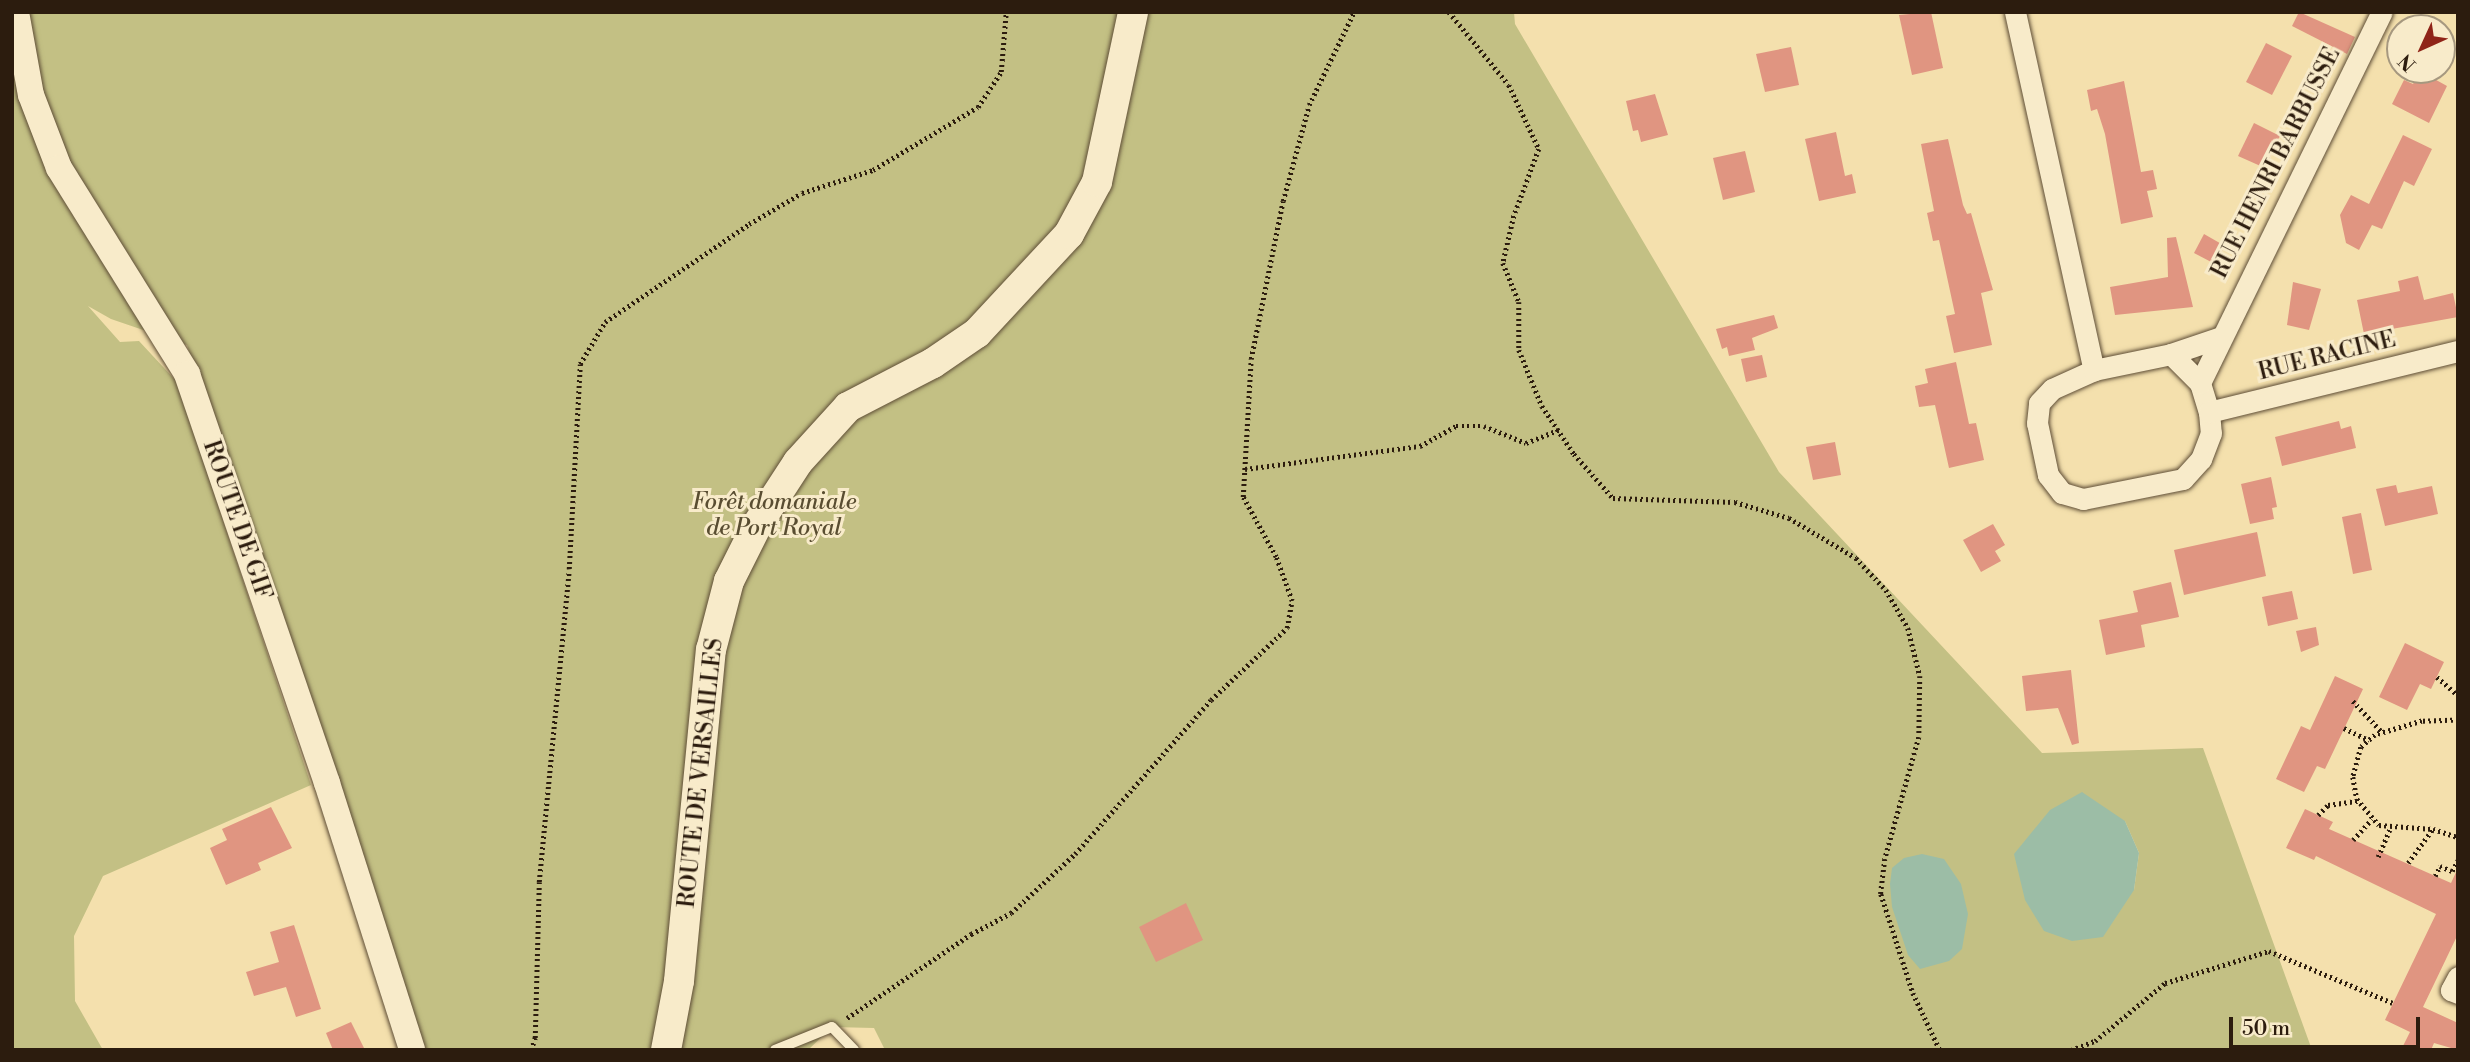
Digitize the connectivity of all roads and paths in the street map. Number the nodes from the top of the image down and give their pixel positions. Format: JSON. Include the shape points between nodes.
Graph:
{"nodes":[{"id":1,"x":16,"y":12,"type":"edge"},
{"id":2,"x":1006,"y":12,"type":"edge"},
{"id":3,"x":1133,"y":12,"type":"edge"},
{"id":4,"x":1354,"y":12,"type":"edge"},
{"id":5,"x":1450,"y":12,"type":"edge"},
{"id":6,"x":2015,"y":12,"type":"edge"},
{"id":7,"x":2382,"y":12,"type":"edge"},
{"id":8,"x":2218,"y":338,"type":"junction"},
{"id":9,"x":2458,"y":351,"type":"edge"},
{"id":10,"x":2171,"y":354,"type":"junction"},
{"id":11,"x":2094,"y":370,"type":"junction"},
{"id":12,"x":2200,"y":383,"type":"junction"},
{"id":13,"x":2208,"y":412,"type":"junction"},
{"id":14,"x":1558,"y":430,"type":"junction"},
{"id":15,"x":1245,"y":469,"type":"junction"},
{"id":16,"x":2437,"y":677,"type":"dead end"},
{"id":17,"x":2458,"y":695,"type":"edge"},
{"id":18,"x":2353,"y":701,"type":"dead end"},
{"id":19,"x":2458,"y":720,"type":"edge"},
{"id":20,"x":2344,"y":728,"type":"dead end"},
{"id":21,"x":2383,"y":733,"type":"junction"},
{"id":22,"x":2369,"y":740,"type":"junction"},
{"id":23,"x":2358,"y":801,"type":"junction"},
{"id":24,"x":2318,"y":815,"type":"dead end"},
{"id":25,"x":2372,"y":819,"type":"junction"},
{"id":26,"x":2390,"y":829,"type":"junction"},
{"id":27,"x":2433,"y":829,"type":"junction"},
{"id":28,"x":2458,"y":837,"type":"edge"},
{"id":29,"x":2353,"y":840,"type":"dead end"},
{"id":30,"x":2378,"y":857,"type":"dead end"},
{"id":31,"x":2458,"y":860,"type":"edge"},
{"id":32,"x":2409,"y":863,"type":"dead end"},
{"id":33,"x":2435,"y":876,"type":"dead end"},
{"id":34,"x":2458,"y":977,"type":"edge"},
{"id":35,"x":2458,"y":993,"type":"edge"},
{"id":36,"x":2393,"y":1003,"type":"dead end"},
{"id":37,"x":832,"y":1027,"type":"junction"},
{"id":38,"x":412,"y":1050,"type":"edge"},
{"id":39,"x":531,"y":1050,"type":"edge"},
{"id":40,"x":666,"y":1050,"type":"edge"},
{"id":41,"x":775,"y":1050,"type":"edge"},
{"id":42,"x":854,"y":1050,"type":"edge"},
{"id":43,"x":1940,"y":1050,"type":"edge"},
{"id":44,"x":2071,"y":1050,"type":"edge"}],
"edges":[{"from":1,"to":38,"type":"street","name":"ROUTE DE GIF","via":[[31,95],[59,168],[187,374],[327,783]]},
{"from":2,"to":39,"type":"path","via":[[1002,72],[978,107],[873,170],[802,193],[748,224],[605,322],[580,364],[569,569],[539,882]]},
{"from":3,"to":40,"type":"main road","name":"ROUTE DE VERSAILLES","via":[[1097,182],[1069,234],[977,333],[933,363],[848,407],[798,463],[757,525],[729,581],[711,650],[679,981]]},
{"from":4,"to":15,"type":"path","via":[[1309,105],[1283,201],[1251,359]]},
{"from":5,"to":14,"type":"path","via":[[1508,85],[1539,149],[1514,216],[1503,263],[1519,302],[1519,350],[1542,406]]},
{"from":6,"to":11,"type":"street"},
{"from":7,"to":8,"type":"street","name":"RUE HENRI BARBUSSE"},
{"from":8,"to":10,"type":"street"},
{"from":8,"to":12,"type":"street","name":"RUE HENRI BARBUSSE"},
{"from":9,"to":13,"type":"street","name":"RUE RACINE"},
{"from":10,"to":11,"type":"street"},
{"from":10,"to":12,"type":"street"},
{"from":11,"to":13,"type":"street","via":[[2052,389],[2039,402],[2037,423],[2048,475],[2062,493],[2083,499],[2183,479],[2201,458],[2211,433]]},
{"from":12,"to":13,"type":"street"},
{"from":14,"to":15,"type":"path","via":[[1526,443],[1484,426],[1456,426],[1420,446]]},
{"from":14,"to":43,"type":"path","via":[[1613,498],[1735,502],[1789,518],[1856,558],[1886,590],[1908,628],[1920,676],[1919,737],[1885,859],[1881,894],[1913,993]]},
{"from":15,"to":37,"type":"path","via":[[1243,497],[1276,557],[1292,601],[1287,628],[1211,700],[1075,854],[1011,913],[971,934],[912,978]]},
{"from":16,"to":17,"type":"path"},
{"from":18,"to":21,"type":"path"},
{"from":19,"to":21,"type":"path","via":[[2422,721]]},
{"from":20,"to":22,"type":"path"},
{"from":21,"to":22,"type":"path"},
{"from":22,"to":23,"type":"path","via":[[2355,758]]},
{"from":23,"to":24,"type":"path","via":[[2328,805]]},
{"from":23,"to":25,"type":"path"},
{"from":25,"to":26,"type":"path"},
{"from":25,"to":29,"type":"path"},
{"from":26,"to":27,"type":"path"},
{"from":26,"to":30,"type":"path"},
{"from":27,"to":28,"type":"path"},
{"from":27,"to":32,"type":"path"},
{"from":31,"to":33,"type":"path","via":[[2452,872],[2440,866]]},
{"from":34,"to":35,"type":"street","via":[[2451,990]]},
{"from":36,"to":44,"type":"path","via":[[2269,951],[2165,983],[2095,1041]]},
{"from":37,"to":41,"type":"lane"},
{"from":37,"to":42,"type":"lane"}]}
